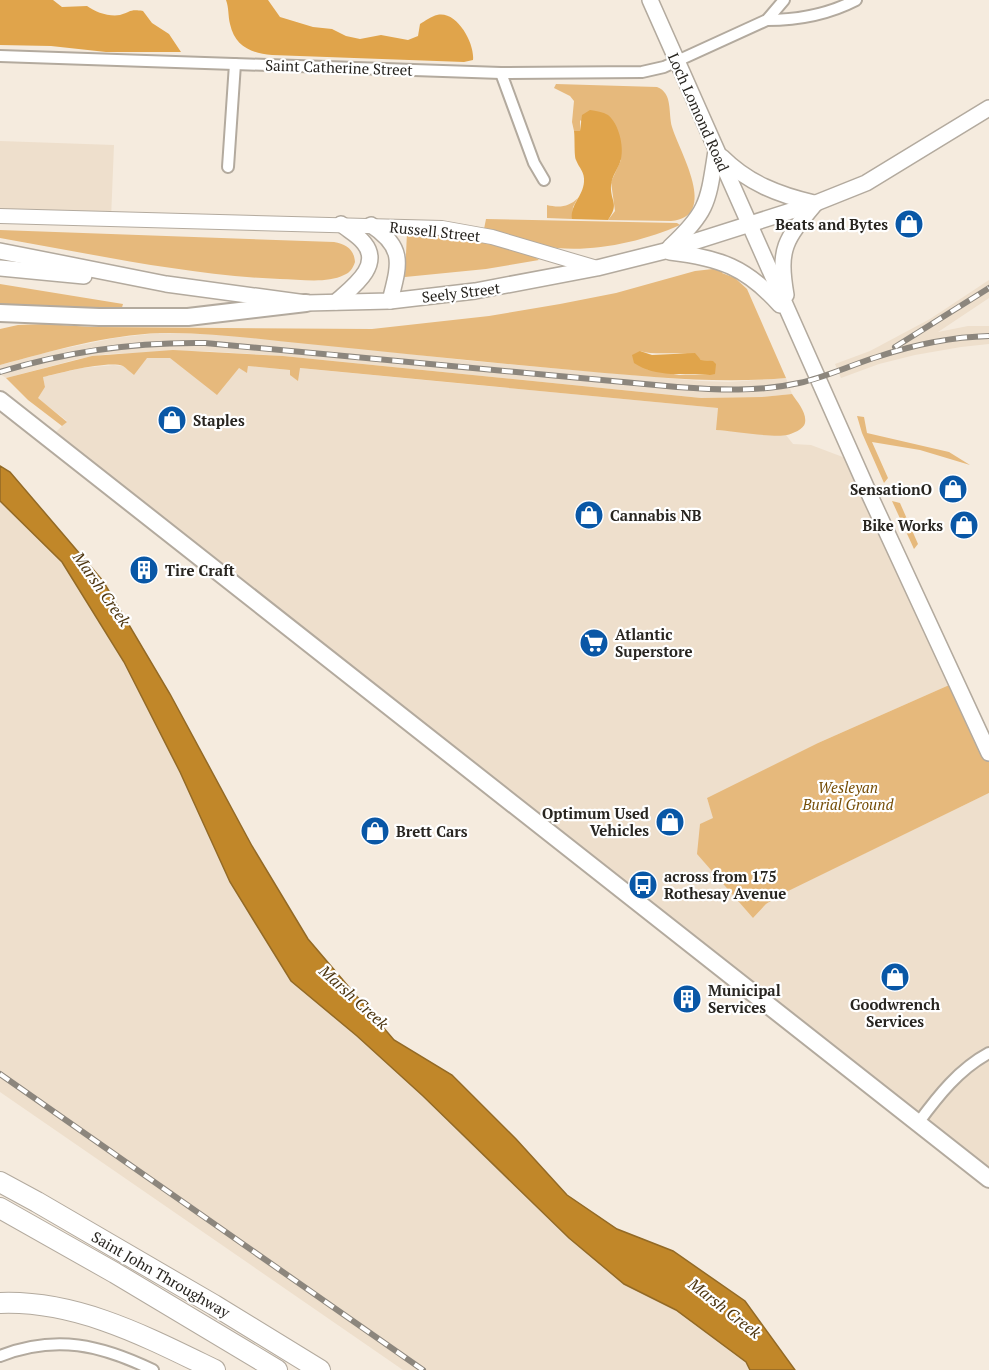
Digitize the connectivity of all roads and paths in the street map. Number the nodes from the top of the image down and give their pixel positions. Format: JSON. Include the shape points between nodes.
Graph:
{"nodes":[{"id":1,"x":650,"y":0,"type":"edge"},
{"id":2,"x":784,"y":0,"type":"edge"},
{"id":3,"x":856,"y":0,"type":"edge"},
{"id":4,"x":767,"y":20,"type":"junction"},
{"id":5,"x":0,"y":56,"type":"edge"},
{"id":6,"x":676,"y":61,"type":"junction"},
{"id":7,"x":235,"y":64,"type":"junction"},
{"id":8,"x":501,"y":73,"type":"junction"},
{"id":9,"x":989,"y":108,"type":"edge"},
{"id":10,"x":716,"y":151,"type":"junction"},
{"id":11,"x":228,"y":167,"type":"dead end"},
{"id":12,"x":544,"y":180,"type":"dead end"},
{"id":13,"x":816,"y":203,"type":"junction"},
{"id":14,"x":0,"y":216,"type":"edge"},
{"id":15,"x":341,"y":224,"type":"junction"},
{"id":16,"x":749,"y":224,"type":"junction"},
{"id":17,"x":371,"y":225,"type":"junction"},
{"id":18,"x":0,"y":251,"type":"edge"},
{"id":19,"x":665,"y":251,"type":"junction"},
{"id":20,"x":0,"y":268,"type":"edge"},
{"id":21,"x":597,"y":268,"type":"junction"},
{"id":22,"x":166,"y":284,"type":"junction"},
{"id":23,"x":390,"y":301,"type":"junction"},
{"id":24,"x":336,"y":302,"type":"junction"},
{"id":25,"x":306,"y":303,"type":"junction"},
{"id":26,"x":0,"y":313,"type":"edge"},
{"id":27,"x":20,"y":314,"type":"junction"},
{"id":28,"x":790,"y":316,"type":"junction"},
{"id":29,"x":0,"y":318,"type":"edge"},
{"id":30,"x":0,"y":400,"type":"edge"},
{"id":31,"x":989,"y":753,"type":"edge"},
{"id":32,"x":989,"y":1053,"type":"edge"},
{"id":33,"x":918,"y":1123,"type":"junction"},
{"id":34,"x":989,"y":1179,"type":"edge"},
{"id":35,"x":0,"y":1181,"type":"edge"},
{"id":36,"x":0,"y":1208,"type":"edge"},
{"id":37,"x":0,"y":1303,"type":"edge"},
{"id":38,"x":0,"y":1356,"type":"edge"},
{"id":39,"x":153,"y":1370,"type":"edge"},
{"id":40,"x":215,"y":1370,"type":"edge"},
{"id":41,"x":277,"y":1370,"type":"edge"},
{"id":42,"x":320,"y":1370,"type":"edge"}],
"edges":[{"from":1,"to":6,"type":"main road","name":"Loch Lomond Road"},
{"from":2,"to":4,"type":"street"},
{"from":3,"to":4,"type":"street","via":[[822,13]]},
{"from":4,"to":6,"type":"street","name":"Saint Catherine Street"},
{"from":5,"to":7,"type":"street","name":"Saint Catherine Street"},
{"from":6,"to":8,"type":"street","name":"Saint Catherine Street","via":[[642,72]]},
{"from":6,"to":10,"type":"main road","name":"Loch Lomond Road"},
{"from":7,"to":8,"type":"street","name":"Saint Catherine Street"},
{"from":7,"to":11,"type":"street"},
{"from":8,"to":12,"type":"street"},
{"from":9,"to":13,"type":"main road","name":"Seely Street","via":[[866,183]]},
{"from":10,"to":13,"type":"main road","via":[[752,181],[779,194]]},
{"from":10,"to":16,"type":"main road","name":"Loch Lomond Road"},
{"from":10,"to":19,"type":"main road","via":[[704,208]]},
{"from":13,"to":16,"type":"main road","name":"Seely Street"},
{"from":13,"to":28,"type":"main road","via":[[793,229],[783,255]]},
{"from":14,"to":15,"type":"street","name":"Russell Street"},
{"from":15,"to":17,"type":"street","name":"Russell Street"},
{"from":15,"to":24,"type":"main road","via":[[365,244],[369,262],[365,274]]},
{"from":16,"to":19,"type":"main road","name":"Seely Street"},
{"from":16,"to":28,"type":"main road","name":"Loch Lomond Road"},
{"from":17,"to":21,"type":"street","name":"Russell Street","via":[[467,232]]},
{"from":17,"to":23,"type":"main road","via":[[385,235],[395,250],[396,272]]},
{"from":18,"to":22,"type":"main road","name":"Seely Street"},
{"from":19,"to":21,"type":"main road","name":"Seely Street"},
{"from":19,"to":28,"type":"main road","via":[[712,259],[742,271]]},
{"from":20,"to":22,"type":"main road","name":"Seely Street"},
{"from":21,"to":23,"type":"main road","name":"Seely Street","via":[[475,291]]},
{"from":22,"to":25,"type":"main road","name":"Seely Street"},
{"from":23,"to":24,"type":"main road","name":"Seely Street"},
{"from":24,"to":25,"type":"main road","name":"Seely Street"},
{"from":25,"to":27,"type":"main road","via":[[188,317]]},
{"from":26,"to":27,"type":"main road"},
{"from":27,"to":29,"type":"main road"},
{"from":28,"to":31,"type":"main road"},
{"from":30,"to":33,"type":"main road"},
{"from":32,"to":33,"type":"street","via":[[970,1063]]},
{"from":33,"to":34,"type":"main road"},
{"from":35,"to":42,"type":"highway","name":"Saint John Throughway"},
{"from":36,"to":41,"type":"highway","name":"Saint John Throughway"},
{"from":37,"to":40,"type":"highway","via":[[67,1308]]},
{"from":38,"to":39,"type":"street","via":[[29,1347],[72,1343],[101,1349]]}]}
